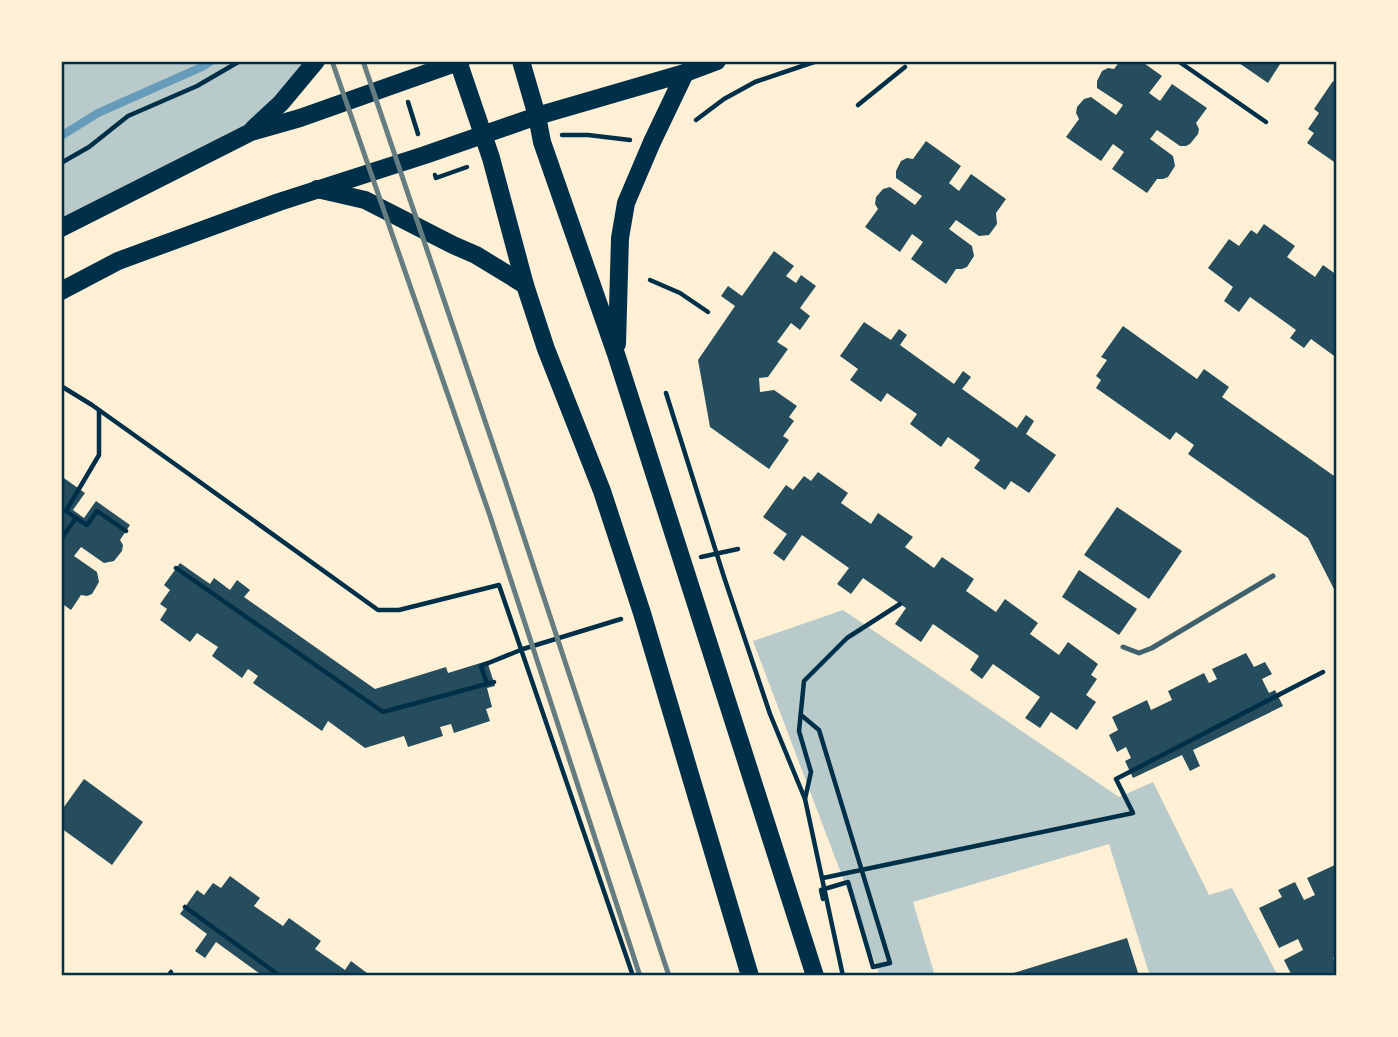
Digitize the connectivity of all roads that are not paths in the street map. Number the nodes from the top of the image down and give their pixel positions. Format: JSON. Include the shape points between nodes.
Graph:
{"nodes":[{"id":1,"x":316,"y":61,"type":"edge"},
{"id":2,"x":459,"y":61,"type":"edge"},
{"id":3,"x":521,"y":61,"type":"edge"},
{"id":4,"x":717,"y":61,"type":"edge"},
{"id":5,"x":685,"y":73,"type":"junction"},
{"id":6,"x":537,"y":116,"type":"junction"},
{"id":7,"x":251,"y":132,"type":"junction"},
{"id":8,"x":483,"y":134,"type":"junction"},
{"id":9,"x":317,"y":189,"type":"junction"},
{"id":10,"x":61,"y":228,"type":"edge"},
{"id":11,"x":525,"y":285,"type":"junction"},
{"id":12,"x":61,"y":291,"type":"edge"},
{"id":13,"x":616,"y":354,"type":"junction"},
{"id":14,"x":1273,"y":576,"type":"dead end"},
{"id":15,"x":1123,"y":647,"type":"dead end"},
{"id":16,"x":750,"y":976,"type":"edge"},
{"id":17,"x":815,"y":976,"type":"edge"}],
"edges":[{"from":1,"to":7,"type":"main road"},
{"from":2,"to":7,"type":"main road"},
{"from":2,"to":8,"type":"main road"},
{"from":3,"to":6,"type":"main road"},
{"from":4,"to":5,"type":"main road"},
{"from":5,"to":6,"type":"main road"},
{"from":5,"to":13,"type":"main road","via":[[626,203],[620,237]]},
{"from":6,"to":8,"type":"main road"},
{"from":6,"to":13,"type":"main road"},
{"from":7,"to":10,"type":"main road"},
{"from":8,"to":9,"type":"main road"},
{"from":8,"to":11,"type":"main road"},
{"from":9,"to":11,"type":"main road","via":[[365,200],[476,255]]},
{"from":9,"to":12,"type":"main road","via":[[118,261]]},
{"from":11,"to":16,"type":"main road","via":[[638,601]]},
{"from":13,"to":17,"type":"main road"},
{"from":14,"to":15,"type":"lane","via":[[1152,648],[1139,653]]}]}
